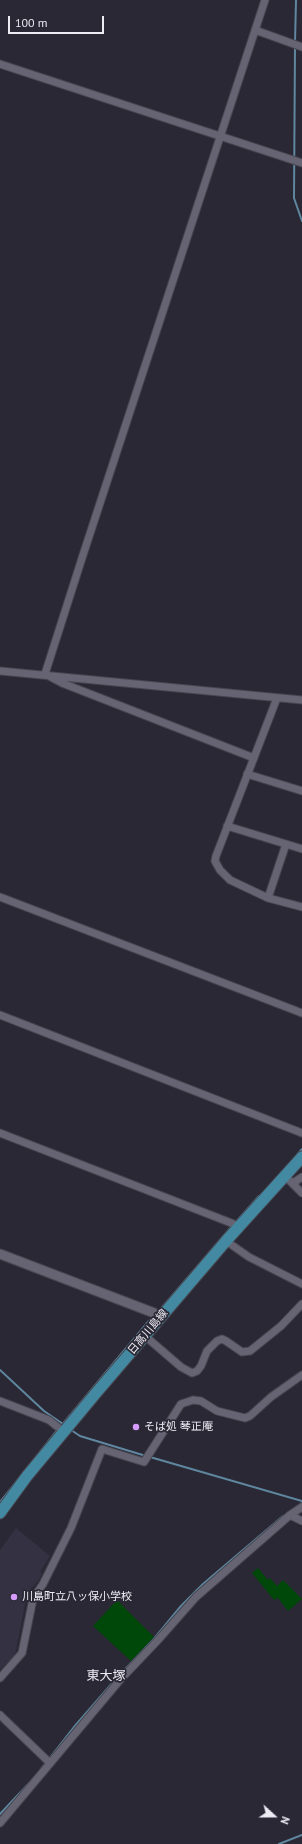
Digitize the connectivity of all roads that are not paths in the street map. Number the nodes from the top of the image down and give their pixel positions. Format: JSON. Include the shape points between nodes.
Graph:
{"nodes":[{"id":1,"x":265,"y":0,"type":"edge"},
{"id":2,"x":255,"y":30,"type":"junction"},
{"id":3,"x":302,"y":47,"type":"edge"},
{"id":4,"x":0,"y":64,"type":"edge"},
{"id":5,"x":220,"y":136,"type":"junction"},
{"id":6,"x":302,"y":154,"type":"edge"},
{"id":7,"x":300,"y":163,"type":"edge"},
{"id":8,"x":0,"y":671,"type":"edge"},
{"id":9,"x":46,"y":674,"type":"junction"},
{"id":10,"x":277,"y":698,"type":"junction"},
{"id":11,"x":302,"y":700,"type":"edge"},
{"id":12,"x":254,"y":758,"type":"junction"},
{"id":13,"x":247,"y":774,"type":"junction"},
{"id":14,"x":302,"y":791,"type":"edge"},
{"id":15,"x":227,"y":826,"type":"junction"},
{"id":16,"x":286,"y":844,"type":"junction"},
{"id":17,"x":302,"y":849,"type":"edge"},
{"id":18,"x":0,"y":897,"type":"edge"},
{"id":19,"x":268,"y":898,"type":"junction"},
{"id":20,"x":302,"y":907,"type":"edge"},
{"id":21,"x":302,"y":1013,"type":"edge"},
{"id":22,"x":0,"y":1015,"type":"edge"},
{"id":23,"x":0,"y":1133,"type":"edge"},
{"id":24,"x":302,"y":1133,"type":"edge"},
{"id":25,"x":302,"y":1156,"type":"edge"},
{"id":26,"x":302,"y":1177,"type":"edge"},
{"id":27,"x":289,"y":1179,"type":"junction"},
{"id":28,"x":302,"y":1193,"type":"edge"},
{"id":29,"x":239,"y":1226,"type":"junction"},
{"id":30,"x":226,"y":1241,"type":"junction"},
{"id":31,"x":0,"y":1254,"type":"edge"},
{"id":32,"x":302,"y":1284,"type":"edge"},
{"id":33,"x":302,"y":1304,"type":"edge"},
{"id":34,"x":162,"y":1316,"type":"junction"},
{"id":35,"x":145,"y":1336,"type":"junction"},
{"id":36,"x":302,"y":1375,"type":"edge"},
{"id":37,"x":0,"y":1401,"type":"edge"},
{"id":38,"x":64,"y":1432,"type":"junction"},
{"id":39,"x":302,"y":1507,"type":"edge"},
{"id":40,"x":0,"y":1513,"type":"edge"},
{"id":41,"x":290,"y":1515,"type":"junction"},
{"id":42,"x":302,"y":1521,"type":"edge"},
{"id":43,"x":0,"y":1678,"type":"edge"},
{"id":44,"x":0,"y":1715,"type":"edge"},
{"id":45,"x":50,"y":1763,"type":"junction"},
{"id":46,"x":0,"y":1823,"type":"edge"}],
"edges":[{"from":1,"to":2,"type":"street"},
{"from":2,"to":3,"type":"street"},
{"from":2,"to":5,"type":"street"},
{"from":4,"to":5,"type":"street"},
{"from":5,"to":7,"type":"street"},
{"from":5,"to":9,"type":"street","via":[[82,555]]},
{"from":6,"to":7,"type":"street"},
{"from":8,"to":9,"type":"street"},
{"from":9,"to":10,"type":"street"},
{"from":9,"to":12,"type":"street","via":[[62,683]]},
{"from":10,"to":11,"type":"street"},
{"from":10,"to":12,"type":"street"},
{"from":12,"to":13,"type":"street"},
{"from":13,"to":14,"type":"street"},
{"from":13,"to":15,"type":"street"},
{"from":15,"to":16,"type":"street"},
{"from":15,"to":19,"type":"street","via":[[215,860],[220,870],[230,880]]},
{"from":16,"to":17,"type":"street"},
{"from":16,"to":19,"type":"street"},
{"from":18,"to":21,"type":"street"},
{"from":19,"to":20,"type":"street"},
{"from":22,"to":24,"type":"street"},
{"from":23,"to":29,"type":"street"},
{"from":25,"to":27,"type":"main road","name":"日高川島線"},
{"from":26,"to":27,"type":"street"},
{"from":27,"to":28,"type":"street"},
{"from":27,"to":29,"type":"main road","name":"日高川島線"},
{"from":29,"to":30,"type":"main road","name":"日高川島線"},
{"from":30,"to":32,"type":"street","via":[[249,1257]]},
{"from":30,"to":34,"type":"main road","name":"日高川島線"},
{"from":31,"to":34,"type":"street"},
{"from":33,"to":35,"type":"street","via":[[281,1326],[250,1351],[242,1352],[222,1339],[217,1341],[207,1351],[201,1366],[192,1373]]},
{"from":34,"to":35,"type":"main road","name":"日高川島線"},
{"from":35,"to":38,"type":"main road","name":"日高川島線"},
{"from":36,"to":43,"type":"street","via":[[245,1418],[218,1411],[200,1401],[193,1400],[181,1404],[144,1462],[102,1449],[71,1528],[33,1599],[22,1653]]},
{"from":37,"to":38,"type":"street","via":[[49,1420]]},
{"from":38,"to":40,"type":"main road","name":"日高川島線"},
{"from":39,"to":41,"type":"street"},
{"from":41,"to":42,"type":"street"},
{"from":41,"to":45,"type":"street","via":[[196,1597],[120,1680]]},
{"from":44,"to":45,"type":"street"},
{"from":45,"to":46,"type":"street"}]}
